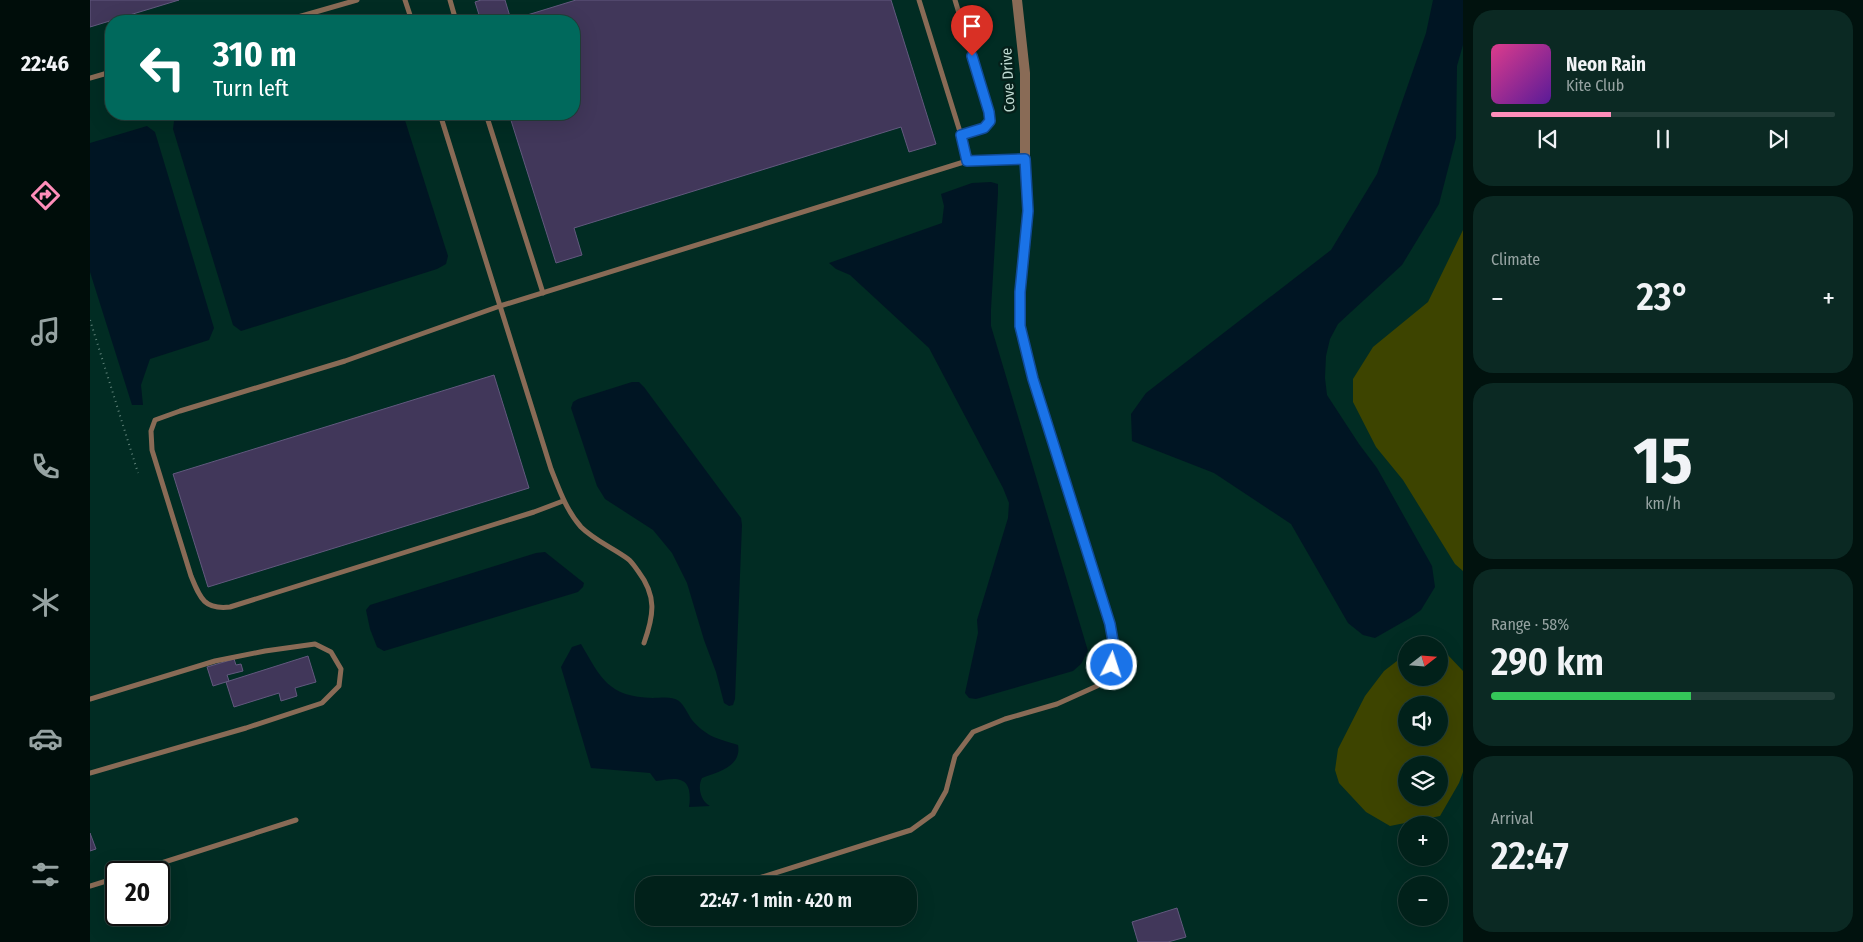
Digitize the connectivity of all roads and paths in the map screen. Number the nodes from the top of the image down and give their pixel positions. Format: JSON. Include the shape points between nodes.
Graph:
{"nodes":[{"id":1,"x":357,"y":0,"type":"edge"},
{"id":2,"x":405,"y":0,"type":"edge"},
{"id":3,"x":450,"y":0,"type":"edge"},
{"id":4,"x":919,"y":0,"type":"edge"},
{"id":5,"x":955,"y":0,"type":"edge"},
{"id":6,"x":1017,"y":0,"type":"edge"},
{"id":7,"x":305,"y":15,"type":"edge"},
{"id":8,"x":410,"y":15,"type":"edge"},
{"id":9,"x":454,"y":15,"type":"edge"},
{"id":10,"x":105,"y":74,"type":"edge"},
{"id":11,"x":90,"y":78,"type":"edge"},
{"id":12,"x":442,"y":120,"type":"edge"},
{"id":13,"x":488,"y":120,"type":"edge"},
{"id":14,"x":961,"y":135,"type":"junction"},
{"id":15,"x":1025,"y":159,"type":"junction"},
{"id":16,"x":967,"y":161,"type":"junction"},
{"id":17,"x":543,"y":293,"type":"junction"},
{"id":18,"x":500,"y":306,"type":"junction"},
{"id":19,"x":90,"y":320,"type":"edge"},
{"id":20,"x":138,"y":472,"type":"dead end"},
{"id":21,"x":563,"y":501,"type":"junction"},
{"id":22,"x":644,"y":643,"type":"dead end"},
{"id":23,"x":90,"y":699,"type":"edge"},
{"id":24,"x":90,"y":773,"type":"edge"},
{"id":25,"x":296,"y":820,"type":"dead end"},
{"id":26,"x":167,"y":861,"type":"edge"},
{"id":27,"x":765,"y":876,"type":"edge"},
{"id":28,"x":105,"y":881,"type":"edge"},
{"id":29,"x":90,"y":886,"type":"edge"}],
"edges":[{"from":1,"to":7,"type":"lane"},
{"from":2,"to":8,"type":"lane"},
{"from":3,"to":9,"type":"lane"},
{"from":4,"to":14,"type":"lane"},
{"from":5,"to":14,"type":"lane","via":[[990,121],[984,128]]},
{"from":6,"to":15,"type":"street","name":"Cove Drive","via":[[1025,73]]},
{"from":10,"to":11,"type":"lane"},
{"from":12,"to":18,"type":"lane"},
{"from":13,"to":17,"type":"lane"},
{"from":14,"to":16,"type":"lane"},
{"from":15,"to":16,"type":"lane"},
{"from":15,"to":27,"type":"lane","via":[[1028,211],[1020,326],[1033,379],[1110,624],[1114,647],[1112,665],[1097,686],[1057,704],[1004,719],[973,732],[955,756],[946,791],[933,814],[911,830]]},
{"from":16,"to":17,"type":"lane"},
{"from":17,"to":18,"type":"lane"},
{"from":18,"to":21,"type":"lane"},
{"from":18,"to":21,"type":"lane","via":[[345,361],[155,420],[150,431],[152,450],[191,576],[205,603],[217,608],[230,607]]},
{"from":19,"to":20,"type":"path"},
{"from":21,"to":22,"type":"lane","via":[[581,527],[630,561],[647,584],[653,610]]},
{"from":23,"to":24,"type":"lane","via":[[215,661],[315,644],[332,652],[341,670],[339,686],[322,703]]},
{"from":25,"to":26,"type":"lane"},
{"from":28,"to":29,"type":"lane"}]}
